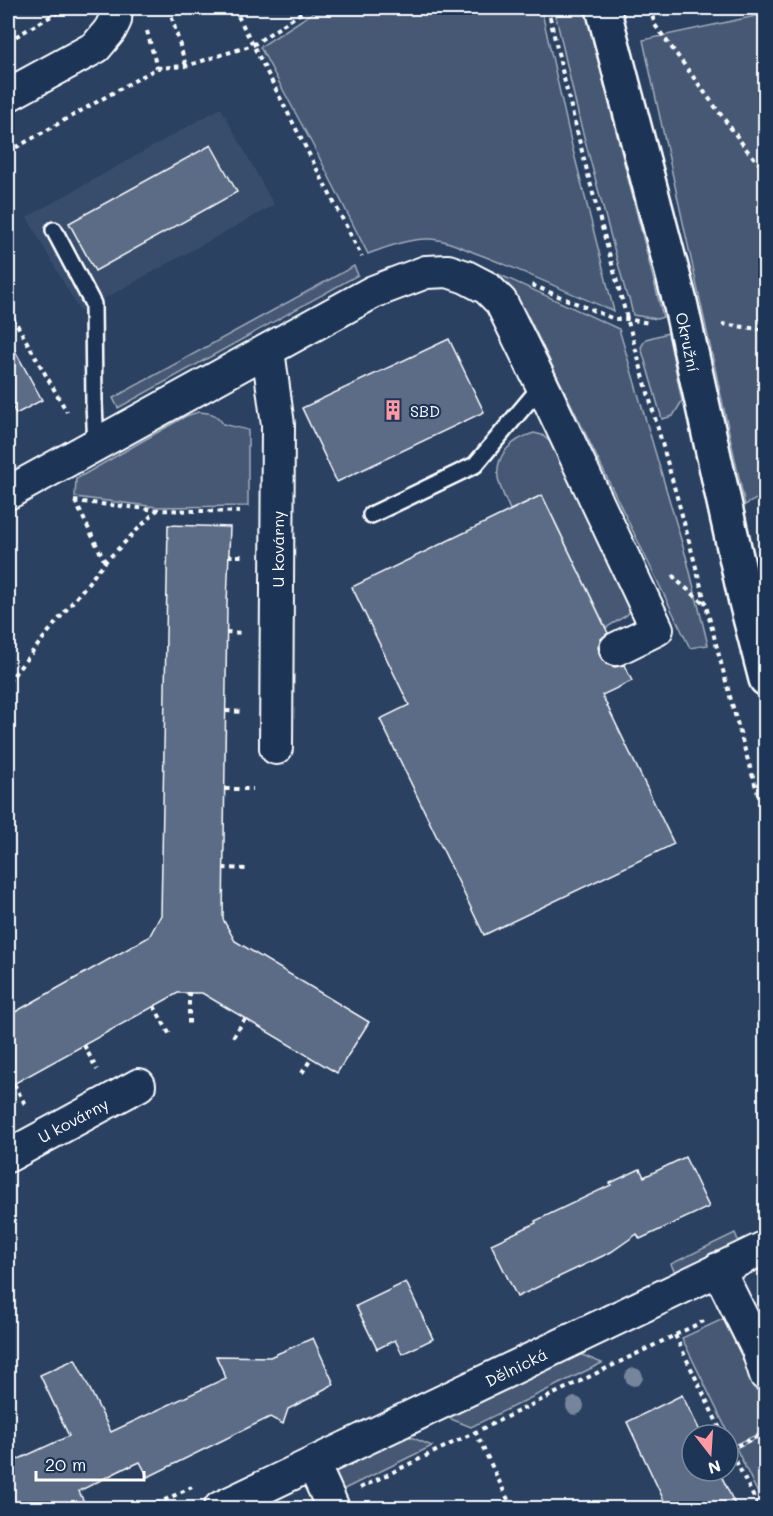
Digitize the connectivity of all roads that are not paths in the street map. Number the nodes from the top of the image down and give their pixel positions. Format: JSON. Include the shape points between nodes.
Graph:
{"nodes":[{"id":1,"x":116,"y":8,"type":"edge"},
{"id":2,"x":603,"y":8,"type":"edge"},
{"id":3,"x":8,"y":96,"type":"edge"},
{"id":4,"x":54,"y":230,"type":"dead end"},
{"id":5,"x":268,"y":350,"type":"junction"},
{"id":6,"x":538,"y":378,"type":"junction"},
{"id":7,"x":96,"y":444,"type":"junction"},
{"id":8,"x":8,"y":493,"type":"edge"},
{"id":9,"x":371,"y":515,"type":"dead end"},
{"id":10,"x":616,"y":649,"type":"dead end"},
{"id":11,"x":765,"y":679,"type":"edge"},
{"id":12,"x":276,"y":748,"type":"dead end"},
{"id":13,"x":139,"y":1085,"type":"dead end"},
{"id":14,"x":8,"y":1156,"type":"edge"},
{"id":15,"x":765,"y":1247,"type":"edge"},
{"id":16,"x":718,"y":1269,"type":"junction"},
{"id":17,"x":765,"y":1375,"type":"edge"},
{"id":18,"x":314,"y":1464,"type":"junction"},
{"id":19,"x":220,"y":1509,"type":"edge"},
{"id":20,"x":333,"y":1509,"type":"edge"}],
"edges":[{"from":1,"to":3,"type":"street","via":[[110,30],[96,47]]},
{"from":2,"to":11,"type":"street","name":"Okružní","via":[[680,302]]},
{"from":4,"to":7,"type":"lane","via":[[93,304]]},
{"from":5,"to":6,"type":"street","via":[[373,292],[426,273],[448,271],[487,288],[501,302]]},
{"from":5,"to":7,"type":"street"},
{"from":5,"to":12,"type":"street","name":"U kovárny","via":[[278,425]]},
{"from":6,"to":9,"type":"lane","via":[[475,465]]},
{"from":6,"to":10,"type":"street","via":[[657,629]]},
{"from":7,"to":8,"type":"street"},
{"from":13,"to":14,"type":"street","name":"U kovárny"},
{"from":15,"to":16,"type":"street","name":"Dělnická"},
{"from":16,"to":17,"type":"street","via":[[758,1350]]},
{"from":16,"to":18,"type":"street","name":"Dělnická"},
{"from":18,"to":19,"type":"street","name":"Dělnická"},
{"from":18,"to":20,"type":"street"}]}
